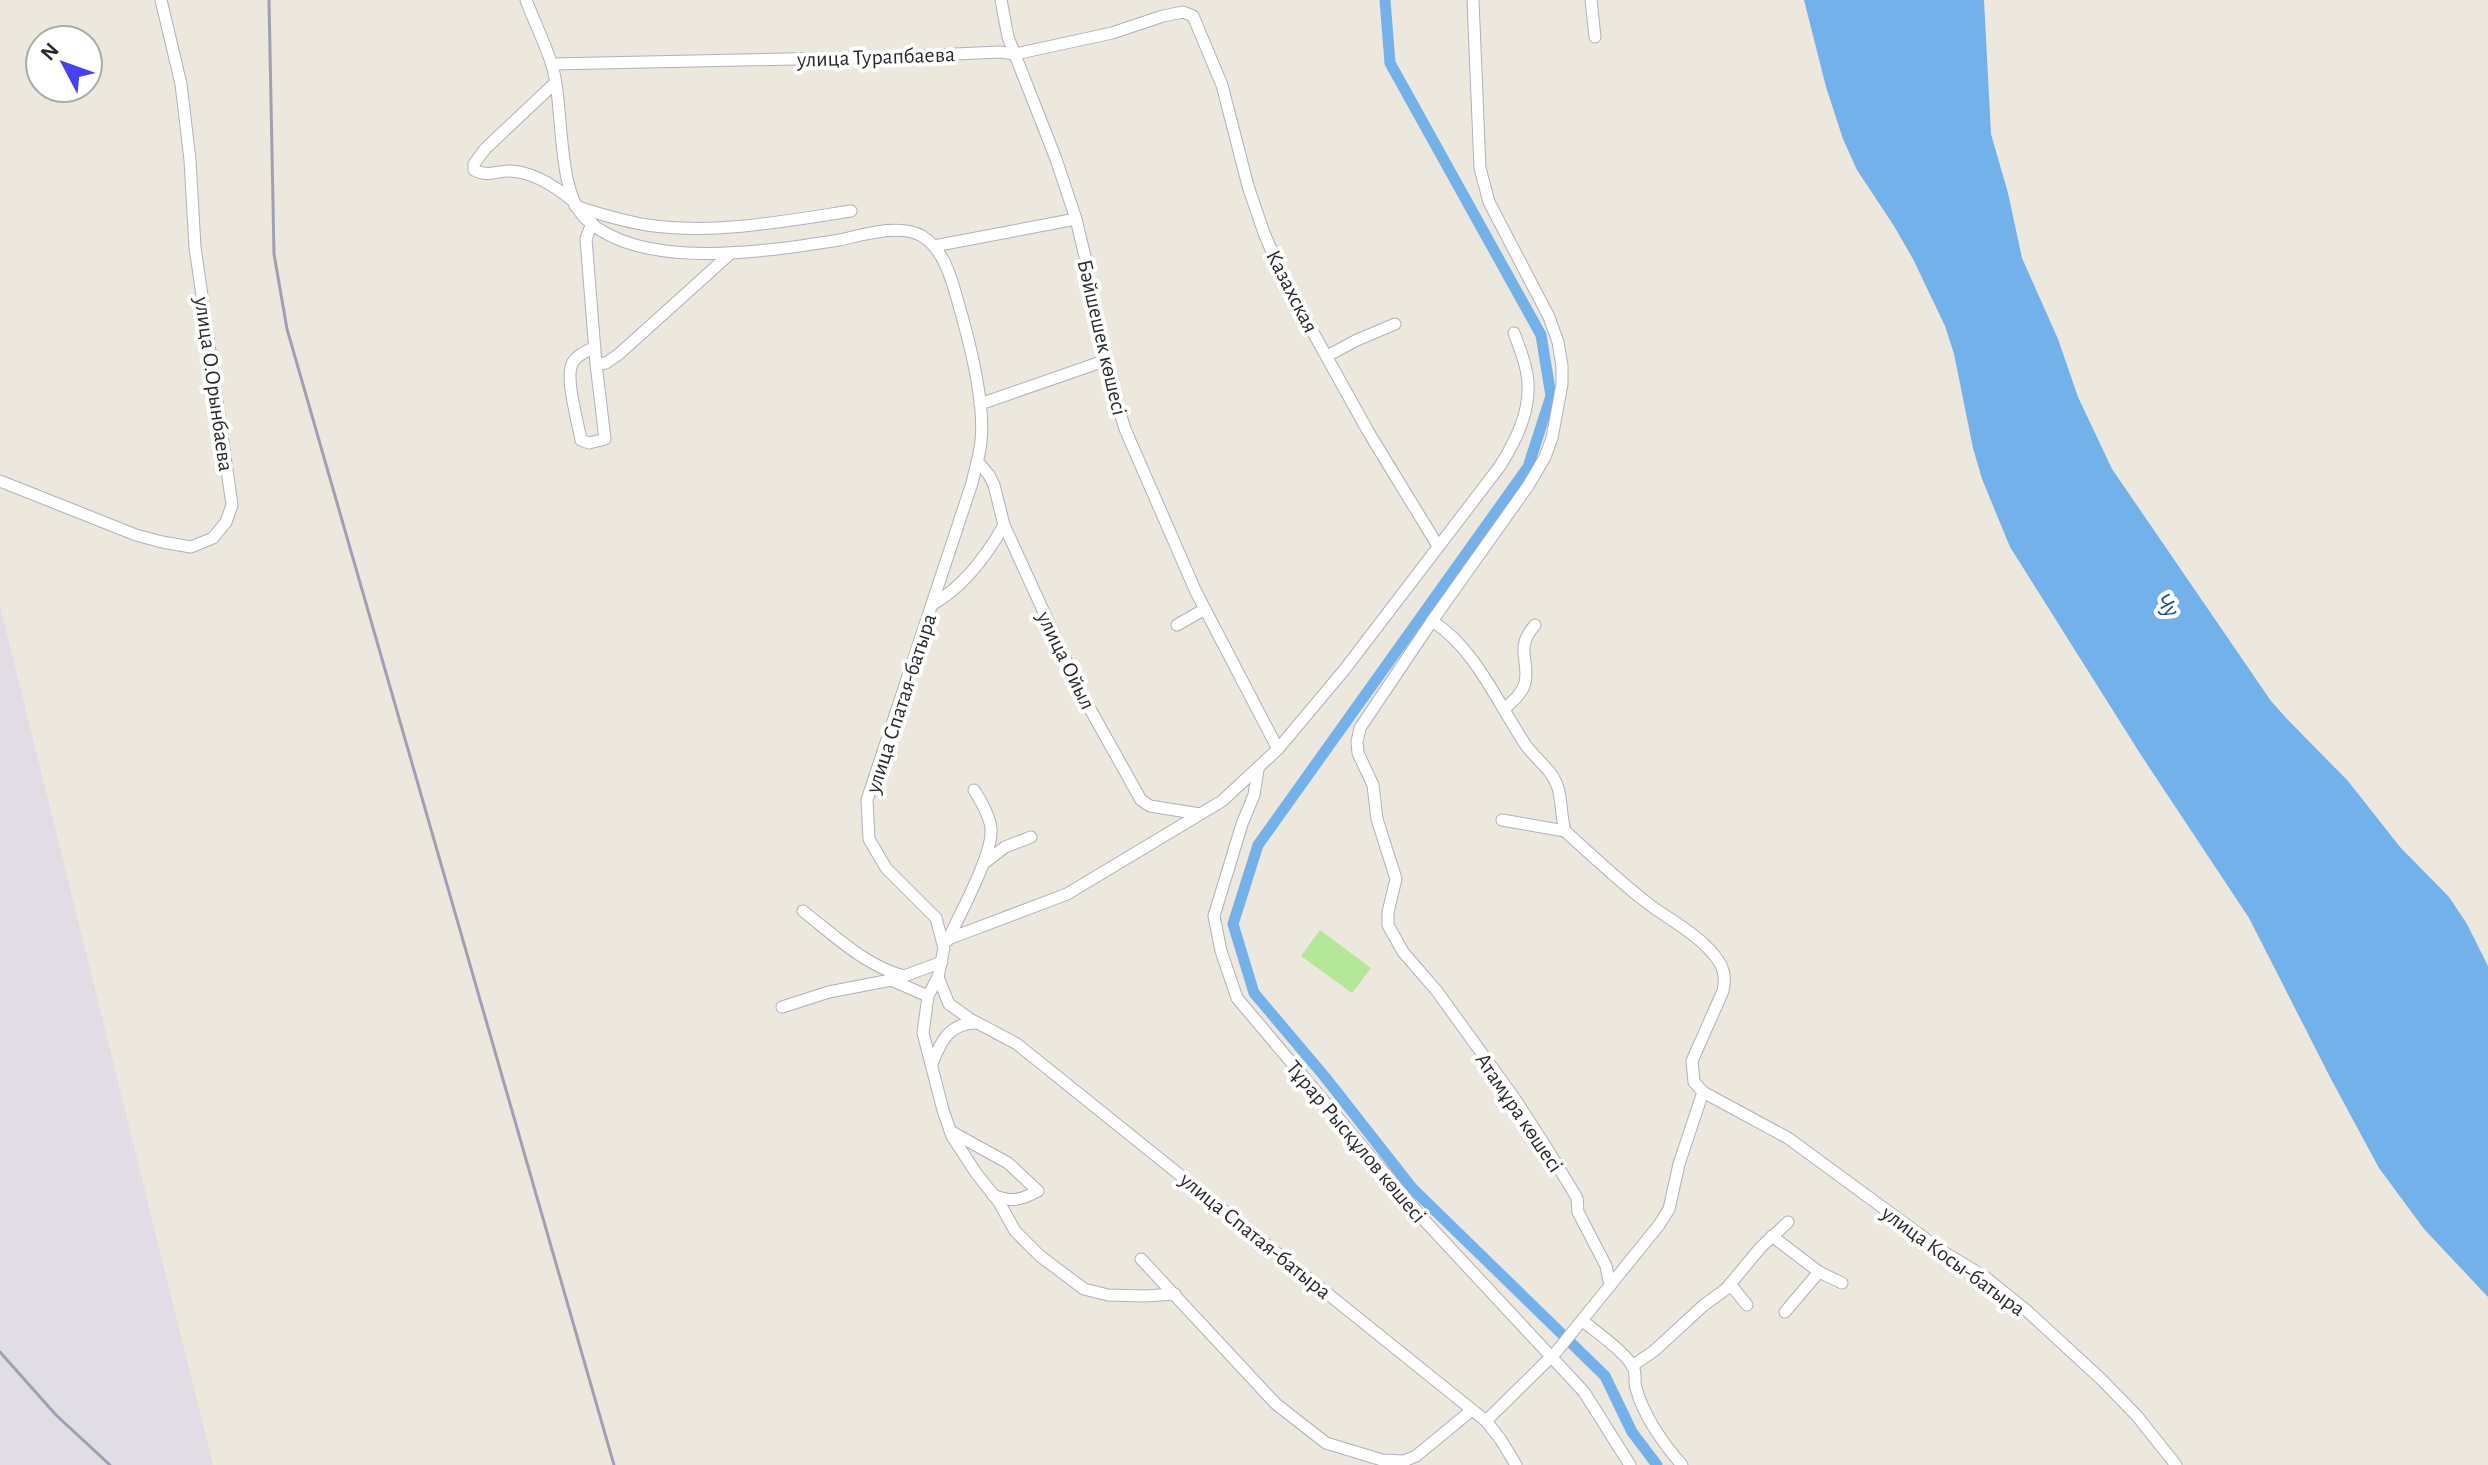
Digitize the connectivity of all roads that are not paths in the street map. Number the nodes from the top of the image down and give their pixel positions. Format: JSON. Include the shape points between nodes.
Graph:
{"nodes":[{"id":1,"x":161,"y":0,"type":"edge"},
{"id":2,"x":526,"y":0,"type":"edge"},
{"id":3,"x":1001,"y":0,"type":"edge"},
{"id":4,"x":1473,"y":0,"type":"edge"},
{"id":5,"x":1591,"y":0,"type":"edge"},
{"id":6,"x":1193,"y":16,"type":"joint"},
{"id":7,"x":1595,"y":37,"type":"dead end"},
{"id":8,"x":1015,"y":54,"type":"junction"},
{"id":9,"x":552,"y":64,"type":"junction"},
{"id":10,"x":555,"y":83,"type":"junction"},
{"id":11,"x":574,"y":203,"type":"junction"},
{"id":12,"x":851,"y":211,"type":"dead end"},
{"id":13,"x":1076,"y":219,"type":"junction"},
{"id":14,"x":634,"y":222,"type":"junction"},
{"id":15,"x":592,"y":223,"type":"junction"},
{"id":16,"x":620,"y":239,"type":"junction"},
{"id":17,"x":934,"y":246,"type":"junction"},
{"id":18,"x":731,"y":253,"type":"junction"},
{"id":19,"x":1395,"y":324,"type":"dead end"},
{"id":20,"x":1514,"y":333,"type":"dead end"},
{"id":21,"x":595,"y":347,"type":"junction"},
{"id":22,"x":1327,"y":356,"type":"junction"},
{"id":23,"x":1104,"y":361,"type":"junction"},
{"id":24,"x":596,"y":364,"type":"junction"},
{"id":25,"x":980,"y":404,"type":"junction"},
{"id":26,"x":977,"y":461,"type":"junction"},
{"id":27,"x":0,"y":481,"type":"edge"},
{"id":28,"x":1004,"y":525,"type":"junction"},
{"id":29,"x":1438,"y":546,"type":"junction"},
{"id":30,"x":933,"y":604,"type":"junction"},
{"id":31,"x":1205,"y":609,"type":"junction"},
{"id":32,"x":1432,"y":621,"type":"junction"},
{"id":33,"x":1177,"y":625,"type":"dead end"},
{"id":34,"x":1535,"y":625,"type":"dead end"},
{"id":35,"x":1504,"y":709,"type":"junction"},
{"id":36,"x":1278,"y":749,"type":"junction"},
{"id":37,"x":1258,"y":769,"type":"junction"},
{"id":38,"x":974,"y":790,"type":"dead end"},
{"id":39,"x":1200,"y":814,"type":"junction"},
{"id":40,"x":1502,"y":820,"type":"dead end"},
{"id":41,"x":1565,"y":831,"type":"junction"},
{"id":42,"x":1031,"y":837,"type":"dead end"},
{"id":43,"x":983,"y":865,"type":"junction"},
{"id":44,"x":803,"y":911,"type":"dead end"},
{"id":45,"x":946,"y":944,"type":"junction"},
{"id":46,"x":942,"y":962,"type":"junction"},
{"id":47,"x":938,"y":977,"type":"junction"},
{"id":48,"x":897,"y":978,"type":"junction"},
{"id":49,"x":928,"y":996,"type":"junction"},
{"id":50,"x":782,"y":1007,"type":"dead end"},
{"id":51,"x":978,"y":1023,"type":"junction"},
{"id":52,"x":932,"y":1064,"type":"junction"},
{"id":53,"x":1703,"y":1092,"type":"junction"},
{"id":54,"x":950,"y":1130,"type":"junction"},
{"id":55,"x":993,"y":1195,"type":"junction"},
{"id":56,"x":1788,"y":1222,"type":"dead end"},
{"id":57,"x":1772,"y":1236,"type":"junction"},
{"id":58,"x":1141,"y":1259,"type":"dead end"},
{"id":59,"x":1819,"y":1272,"type":"junction"},
{"id":60,"x":1842,"y":1283,"type":"dead end"},
{"id":61,"x":1730,"y":1284,"type":"junction"},
{"id":62,"x":1610,"y":1286,"type":"junction"},
{"id":63,"x":1175,"y":1294,"type":"junction"},
{"id":64,"x":1747,"y":1305,"type":"dead end"},
{"id":65,"x":1785,"y":1312,"type":"dead end"},
{"id":66,"x":1580,"y":1324,"type":"junction"},
{"id":67,"x":1555,"y":1353,"type":"junction"},
{"id":68,"x":1632,"y":1366,"type":"junction"},
{"id":69,"x":1472,"y":1410,"type":"junction"},
{"id":70,"x":1486,"y":1421,"type":"junction"},
{"id":71,"x":1516,"y":1465,"type":"edge"},
{"id":72,"x":1630,"y":1465,"type":"edge"},
{"id":73,"x":1682,"y":1465,"type":"edge"},
{"id":74,"x":2176,"y":1465,"type":"edge"}],
"edges":[{"from":1,"to":27,"type":"street","name":"улица О.Орынбаева","via":[[181,84],[195,247],[232,505],[213,538],[191,547],[136,535]]},
{"from":2,"to":9,"type":"street"},
{"from":3,"to":8,"type":"street","name":"Бәйшешек көшесі"},
{"from":4,"to":32,"type":"street","name":"Атамұра көшесі","via":[[1480,168],[1489,202],[1549,317],[1558,342],[1562,384],[1545,457]]},
{"from":5,"to":7,"type":"street"},
{"from":6,"to":8,"type":"street","name":"улица Турапбаева","via":[[1183,12]]},
{"from":6,"to":22,"type":"street","name":"Казахская","via":[[1222,85],[1264,233]]},
{"from":8,"to":9,"type":"street","name":"улица Турапбаева"},
{"from":8,"to":13,"type":"street","name":"Бәйшешек көшесі"},
{"from":9,"to":10,"type":"street"},
{"from":10,"to":11,"type":"street"},
{"from":10,"to":11,"type":"street","via":[[485,149],[474,170],[484,175],[528,174]]},
{"from":11,"to":14,"type":"street"},
{"from":11,"to":15,"type":"street"},
{"from":12,"to":14,"type":"street","via":[[757,225],[675,228]]},
{"from":13,"to":17,"type":"street"},
{"from":13,"to":23,"type":"street","name":"Бәйшешек көшесі"},
{"from":14,"to":16,"type":"street"},
{"from":15,"to":16,"type":"street"},
{"from":15,"to":21,"type":"street","via":[[586,239]]},
{"from":16,"to":18,"type":"street","via":[[678,252]]},
{"from":17,"to":18,"type":"street","via":[[907,231]]},
{"from":17,"to":25,"type":"street","name":"улица Спатая-батыра","via":[[966,329]]},
{"from":18,"to":24,"type":"street","via":[[619,354]]},
{"from":19,"to":22,"type":"street"},
{"from":20,"to":29,"type":"street","via":[[1529,385],[1520,428],[1500,466]]},
{"from":21,"to":24,"type":"street"},
{"from":21,"to":24,"type":"street","via":[[571,364],[570,378],[581,440],[589,443],[605,439]]},
{"from":22,"to":29,"type":"street","name":"Казахская"},
{"from":23,"to":25,"type":"street"},
{"from":23,"to":31,"type":"street","name":"Бәйшешек көшесі","via":[[1125,429]]},
{"from":25,"to":26,"type":"street","name":"улица Спатая-батыра"},
{"from":26,"to":28,"type":"street","name":"улица Ойыл","via":[[994,485]]},
{"from":26,"to":30,"type":"street","name":"улица Спатая-батыра"},
{"from":28,"to":30,"type":"street","via":[[968,576]]},
{"from":28,"to":39,"type":"street","name":"улица Ойыл","via":[[1080,691],[1141,800]]},
{"from":29,"to":36,"type":"street"},
{"from":30,"to":45,"type":"street","name":"улица Спатая-батыра","via":[[867,800],[869,839],[886,868],[936,918]]},
{"from":31,"to":33,"type":"street"},
{"from":31,"to":36,"type":"street","name":"Бәйшешек көшесі"},
{"from":32,"to":35,"type":"street","via":[[1454,637]]},
{"from":32,"to":62,"type":"street","name":"Атамұра көшесі","via":[[1360,728],[1357,742],[1396,879],[1388,925],[1551,1155],[1577,1198]]},
{"from":34,"to":35,"type":"street","via":[[1523,653],[1525,681]]},
{"from":35,"to":41,"type":"street","via":[[1553,776]]},
{"from":36,"to":37,"type":"street"},
{"from":37,"to":39,"type":"street"},
{"from":37,"to":67,"type":"street","name":"Тұрар Рысқұлов көшесі","via":[[1214,916],[1237,998],[1424,1220]]},
{"from":38,"to":43,"type":"street","via":[[992,830]]},
{"from":39,"to":45,"type":"street","via":[[1067,894]]},
{"from":40,"to":41,"type":"street"},
{"from":41,"to":53,"type":"street","via":[[1643,900],[1700,941],[1723,968],[1723,991],[1692,1061],[1694,1082]]},
{"from":42,"to":43,"type":"street","via":[[1005,847]]},
{"from":43,"to":45,"type":"street"},
{"from":44,"to":48,"type":"street"},
{"from":45,"to":46,"type":"street","name":"улица Спатая-батыра"},
{"from":46,"to":47,"type":"street","name":"улица Спатая-батыра"},
{"from":46,"to":48,"type":"street"},
{"from":47,"to":49,"type":"street"},
{"from":47,"to":51,"type":"street","name":"улица Спатая-батыра","via":[[949,1004]]},
{"from":48,"to":49,"type":"street"},
{"from":48,"to":50,"type":"street"},
{"from":49,"to":52,"type":"street","via":[[923,1033]]},
{"from":51,"to":52,"type":"street","via":[[950,1031]]},
{"from":51,"to":69,"type":"street","name":"улица Спатая-батыра","via":[[1017,1044]]},
{"from":52,"to":54,"type":"street"},
{"from":53,"to":62,"type":"street","via":[[1669,1209]]},
{"from":53,"to":74,"type":"street","name":"улица Косы-батыра","via":[[1788,1138],[1985,1277],[2101,1379]]},
{"from":54,"to":55,"type":"street"},
{"from":54,"to":55,"type":"street","via":[[1008,1163],[1038,1191],[1021,1200]]},
{"from":55,"to":63,"type":"street","via":[[1015,1231],[1084,1289],[1108,1295]]},
{"from":56,"to":57,"type":"street"},
{"from":57,"to":59,"type":"street"},
{"from":57,"to":61,"type":"street"},
{"from":58,"to":63,"type":"street"},
{"from":59,"to":60,"type":"street"},
{"from":59,"to":65,"type":"street"},
{"from":61,"to":64,"type":"street"},
{"from":61,"to":68,"type":"street"},
{"from":62,"to":66,"type":"street"},
{"from":63,"to":69,"type":"street","via":[[1276,1404],[1326,1443],[1404,1461]]},
{"from":66,"to":67,"type":"street"},
{"from":66,"to":68,"type":"street"},
{"from":67,"to":70,"type":"street"},
{"from":67,"to":72,"type":"street","name":"Тұрар Рысқұлов көшесі"},
{"from":68,"to":73,"type":"street","via":[[1649,1416]]},
{"from":69,"to":70,"type":"street","name":"улица Спатая-батыра"},
{"from":70,"to":71,"type":"street","name":"улица Спатая-батыра"}]}
